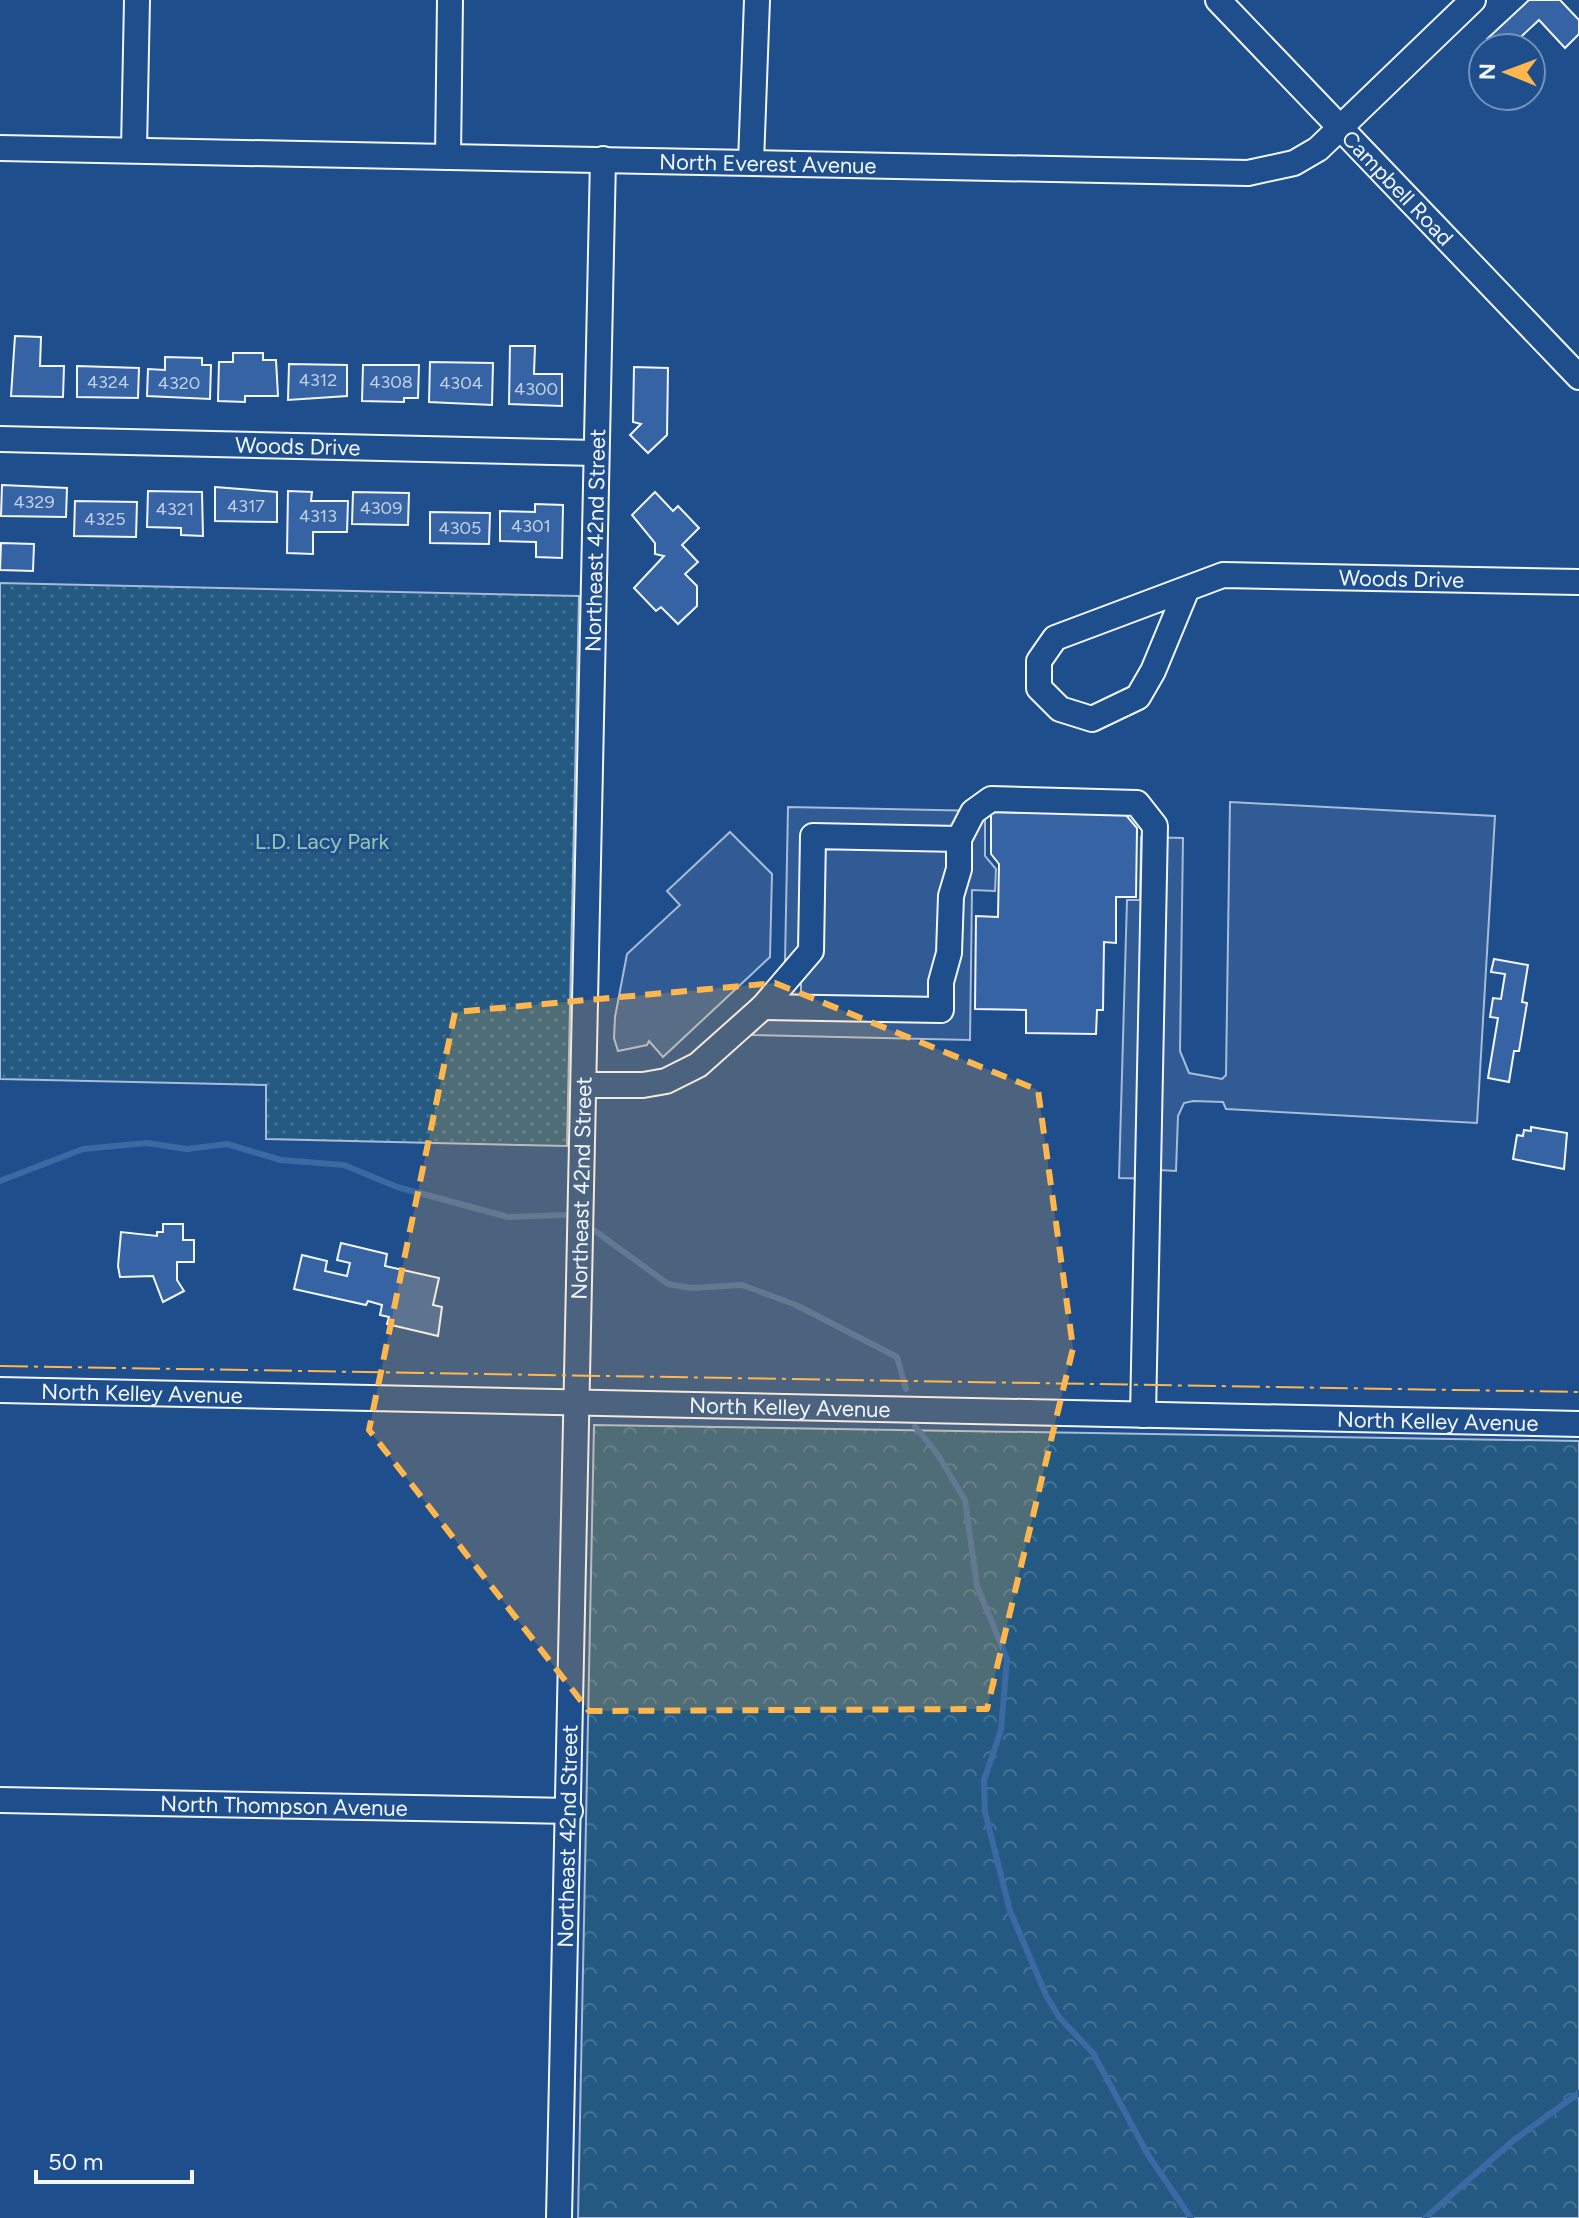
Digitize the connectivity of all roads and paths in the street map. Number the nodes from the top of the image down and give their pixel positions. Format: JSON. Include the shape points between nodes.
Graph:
{"nodes":[{"id":1,"x":137,"y":0,"type":"edge"},
{"id":2,"x":450,"y":0,"type":"edge"},
{"id":3,"x":757,"y":0,"type":"edge"},
{"id":4,"x":1218,"y":0,"type":"edge"},
{"id":5,"x":1473,"y":0,"type":"edge"},
{"id":6,"x":1339,"y":129,"type":"junction"},
{"id":7,"x":0,"y":148,"type":"edge"},
{"id":8,"x":134,"y":149,"type":"junction"},
{"id":9,"x":448,"y":157,"type":"junction"},
{"id":10,"x":603,"y":159,"type":"junction"},
{"id":11,"x":751,"y":162,"type":"junction"},
{"id":12,"x":1579,"y":377,"type":"edge"},
{"id":13,"x":0,"y":439,"type":"edge"},
{"id":14,"x":596,"y":453,"type":"junction"},
{"id":15,"x":1579,"y":582,"type":"edge"},
{"id":16,"x":1187,"y":589,"type":"junction"},
{"id":17,"x":959,"y":839,"type":"junction"},
{"id":18,"x":763,"y":1007,"type":"junction"},
{"id":19,"x":584,"y":1085,"type":"junction"},
{"id":20,"x":0,"y":1390,"type":"edge"},
{"id":21,"x":578,"y":1400,"type":"junction"},
{"id":22,"x":1143,"y":1415,"type":"junction"},
{"id":23,"x":1579,"y":1424,"type":"edge"},
{"id":24,"x":0,"y":1800,"type":"edge"},
{"id":25,"x":570,"y":1811,"type":"junction"},
{"id":26,"x":559,"y":2218,"type":"edge"}],
"edges":[{"from":1,"to":8,"type":"street"},
{"from":2,"to":9,"type":"street"},
{"from":3,"to":11,"type":"street"},
{"from":4,"to":6,"type":"street","name":"Campbell Road"},
{"from":5,"to":6,"type":"street","name":"North Everest Avenue"},
{"from":6,"to":11,"type":"street","name":"North Everest Avenue","via":[[1294,163],[1248,173]]},
{"from":6,"to":12,"type":"street","name":"Campbell Road"},
{"from":7,"to":8,"type":"street","name":"North Everest Avenue"},
{"from":8,"to":9,"type":"street","name":"North Everest Avenue"},
{"from":9,"to":10,"type":"street","name":"North Everest Avenue"},
{"from":10,"to":11,"type":"street","name":"North Everest Avenue"},
{"from":10,"to":14,"type":"street","name":"Northeast 42nd Street"},
{"from":13,"to":14,"type":"street","name":"Woods Drive"},
{"from":14,"to":19,"type":"street","name":"Northeast 42nd Street"},
{"from":15,"to":16,"type":"street","name":"Woods Drive","via":[[1223,575]]},
{"from":16,"to":16,"type":"street","via":[[1055,638],[1039,661],[1039,688],[1060,709],[1092,719],[1138,697]]},
{"from":17,"to":18,"type":"street","via":[[813,836],[811,951]]},
{"from":17,"to":18,"type":"street","via":[[941,1010]]},
{"from":17,"to":22,"type":"street","via":[[973,812],[991,799],[1137,803],[1155,826]]},
{"from":18,"to":19,"type":"street","via":[[698,1065],[666,1081]]},
{"from":19,"to":21,"type":"street","name":"Northeast 42nd Street"},
{"from":20,"to":21,"type":"street","name":"North Kelley Avenue"},
{"from":21,"to":22,"type":"street","name":"North Kelley Avenue"},
{"from":21,"to":25,"type":"street","name":"Northeast 42nd Street"},
{"from":22,"to":23,"type":"street","name":"North Kelley Avenue"},
{"from":24,"to":25,"type":"street","name":"North Thompson Avenue"},
{"from":25,"to":26,"type":"street","name":"Northeast 42nd Street"}]}
